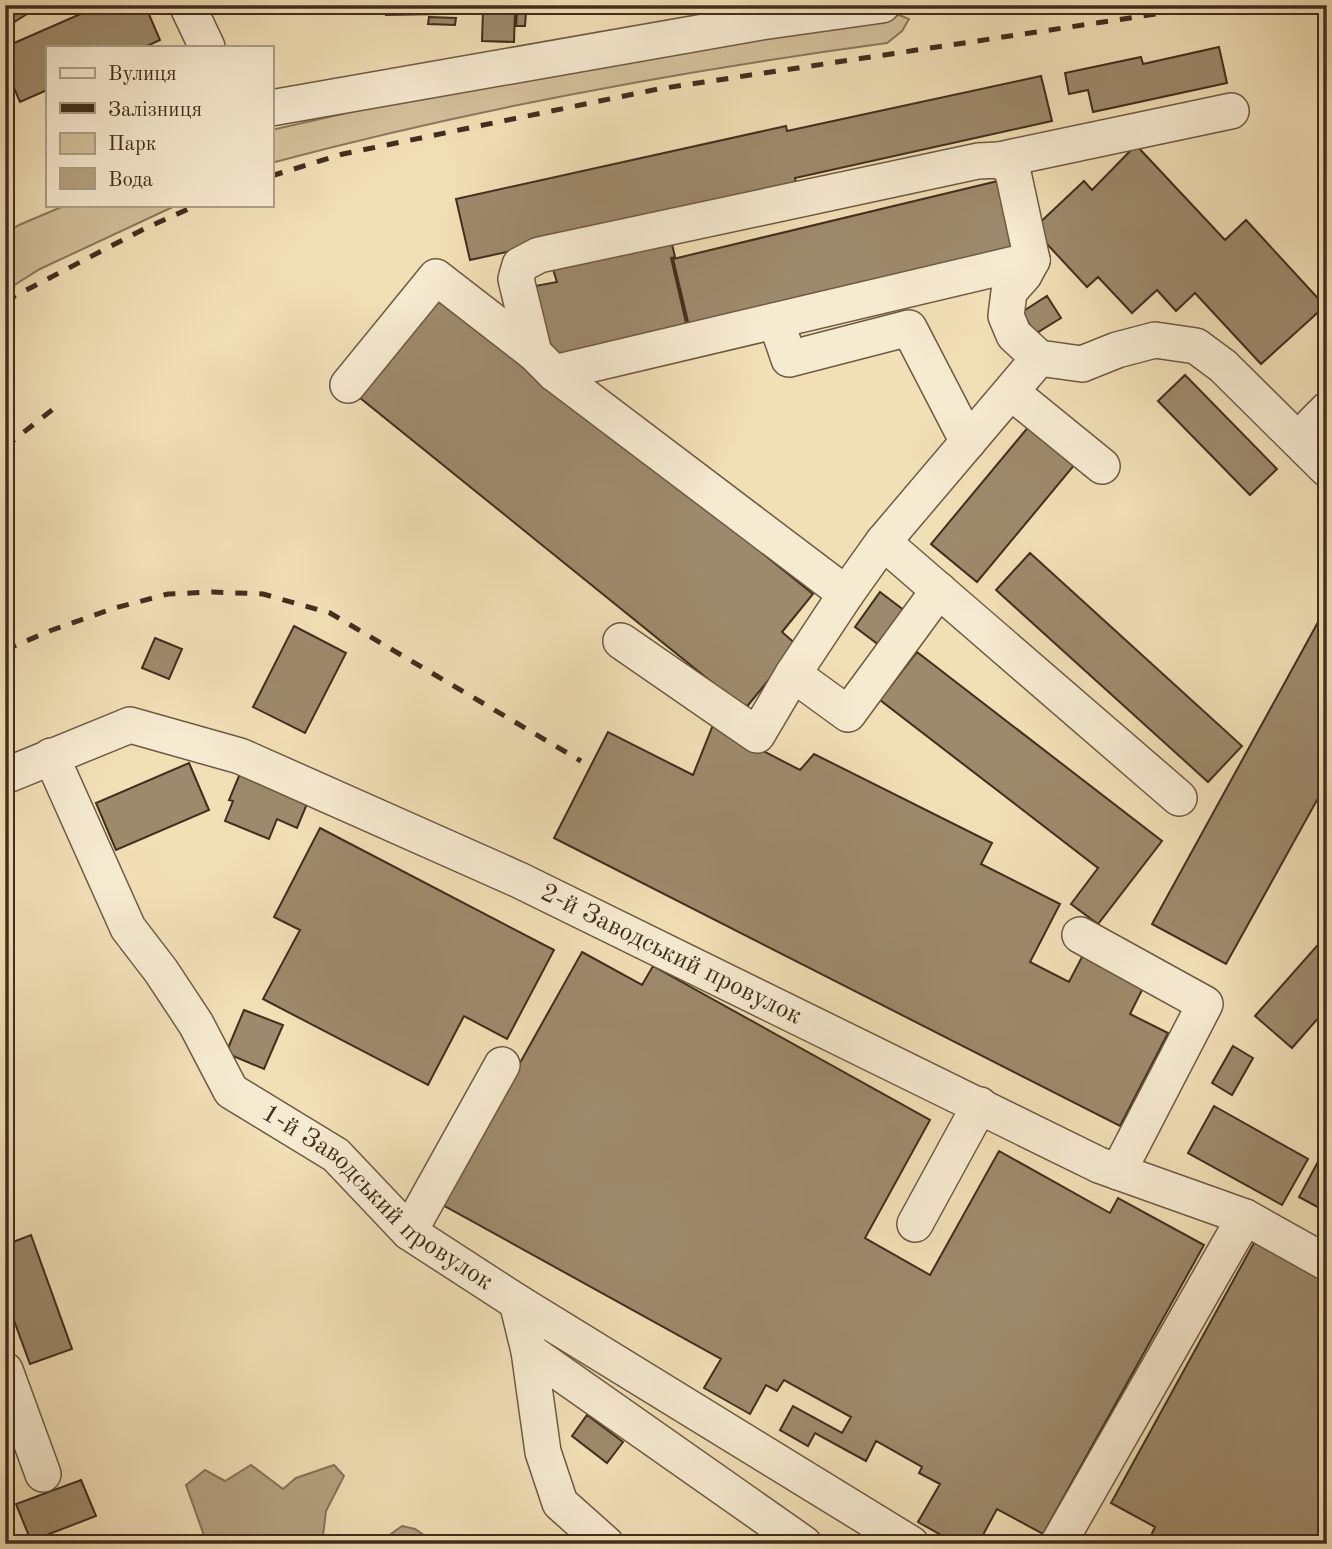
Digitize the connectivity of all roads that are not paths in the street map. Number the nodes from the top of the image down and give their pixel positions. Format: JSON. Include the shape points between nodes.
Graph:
{"nodes":[{"id":1,"x":187,"y":5,"type":"edge"},
{"id":2,"x":882,"y":5,"type":"edge"},
{"id":3,"x":811,"y":10,"type":"edge"},
{"id":4,"x":207,"y":46,"type":"edge"},
{"id":5,"x":273,"y":108,"type":"edge"},
{"id":6,"x":1231,"y":111,"type":"dead end"},
{"id":7,"x":999,"y":160,"type":"junction"},
{"id":8,"x":1032,"y":260,"type":"junction"},
{"id":9,"x":776,"y":321,"type":"junction"},
{"id":10,"x":1039,"y":358,"type":"junction"},
{"id":11,"x":544,"y":363,"type":"junction"},
{"id":12,"x":348,"y":385,"type":"dead end"},
{"id":13,"x":1011,"y":392,"type":"junction"},
{"id":14,"x":1327,"y":410,"type":"edge"},
{"id":15,"x":968,"y":442,"type":"junction"},
{"id":16,"x":1317,"y":459,"type":"edge"},
{"id":17,"x":1102,"y":466,"type":"dead end"},
{"id":18,"x":883,"y":542,"type":"junction"},
{"id":19,"x":939,"y":590,"type":"junction"},
{"id":20,"x":846,"y":594,"type":"junction"},
{"id":21,"x":621,"y":641,"type":"dead end"},
{"id":22,"x":793,"y":674,"type":"junction"},
{"id":23,"x":51,"y":756,"type":"junction"},
{"id":24,"x":5,"y":776,"type":"edge"},
{"id":25,"x":1179,"y":798,"type":"dead end"},
{"id":26,"x":1080,"y":935,"type":"dead end"},
{"id":27,"x":502,"y":1065,"type":"dead end"},
{"id":28,"x":980,"y":1105,"type":"junction"},
{"id":29,"x":1118,"y":1172,"type":"junction"},
{"id":30,"x":1245,"y":1217,"type":"junction"},
{"id":31,"x":915,"y":1224,"type":"dead end"},
{"id":32,"x":409,"y":1232,"type":"junction"},
{"id":33,"x":1327,"y":1263,"type":"edge"},
{"id":34,"x":517,"y":1302,"type":"junction"},
{"id":35,"x":529,"y":1351,"type":"junction"},
{"id":36,"x":5,"y":1370,"type":"edge"},
{"id":37,"x":43,"y":1474,"type":"dead end"},
{"id":38,"x":606,"y":1544,"type":"edge"},
{"id":39,"x":804,"y":1544,"type":"edge"},
{"id":40,"x":911,"y":1544,"type":"edge"},
{"id":41,"x":1058,"y":1544,"type":"edge"}],
"edges":[{"from":1,"to":4,"type":"lane"},
{"from":2,"to":3,"type":"lane"},
{"from":3,"to":5,"type":"lane"},
{"from":6,"to":7,"type":"lane"},
{"from":7,"to":8,"type":"lane","via":[[1012,169]]},
{"from":7,"to":11,"type":"lane","via":[[539,255],[520,265],[516,279]]},
{"from":8,"to":9,"type":"lane"},
{"from":8,"to":10,"type":"lane","via":[[1009,292],[1006,316],[1014,335]]},
{"from":9,"to":11,"type":"lane"},
{"from":9,"to":15,"type":"lane","via":[[789,359],[909,328]]},
{"from":10,"to":13,"type":"lane"},
{"from":10,"to":16,"type":"lane","via":[[1082,364],[1155,340],[1196,346],[1223,366]]},
{"from":11,"to":12,"type":"lane","via":[[436,277]]},
{"from":11,"to":20,"type":"lane"},
{"from":13,"to":15,"type":"lane"},
{"from":13,"to":17,"type":"lane"},
{"from":14,"to":16,"type":"lane","via":[[1312,425]]},
{"from":15,"to":18,"type":"lane"},
{"from":18,"to":19,"type":"lane"},
{"from":18,"to":20,"type":"lane"},
{"from":19,"to":22,"type":"lane","via":[[848,714]]},
{"from":19,"to":25,"type":"lane"},
{"from":20,"to":22,"type":"lane"},
{"from":21,"to":22,"type":"lane","via":[[757,735]]},
{"from":23,"to":24,"type":"lane","name":"2-й Заводський провулок"},
{"from":23,"to":28,"type":"lane","name":"2-й Заводський провулок","via":[[130,725],[240,756],[519,880]]},
{"from":23,"to":32,"type":"lane","name":"1-й Заводський провулок","via":[[128,928],[196,1024],[231,1091],[336,1155]]},
{"from":26,"to":29,"type":"lane","via":[[1205,1004]]},
{"from":27,"to":32,"type":"lane"},
{"from":28,"to":29,"type":"lane","name":"2-й Заводський провулок"},
{"from":28,"to":31,"type":"lane"},
{"from":29,"to":30,"type":"lane","name":"2-й Заводський провулок"},
{"from":30,"to":33,"type":"lane","name":"2-й Заводський провулок"},
{"from":30,"to":41,"type":"lane"},
{"from":32,"to":34,"type":"lane","name":"1-й Заводський провулок"},
{"from":34,"to":35,"type":"lane","name":"1-й Заводський провулок"},
{"from":34,"to":40,"type":"lane"},
{"from":35,"to":38,"type":"lane","name":"1-й Заводський провулок","via":[[542,1452],[560,1503]]},
{"from":35,"to":39,"type":"lane"},
{"from":36,"to":37,"type":"lane"}]}
